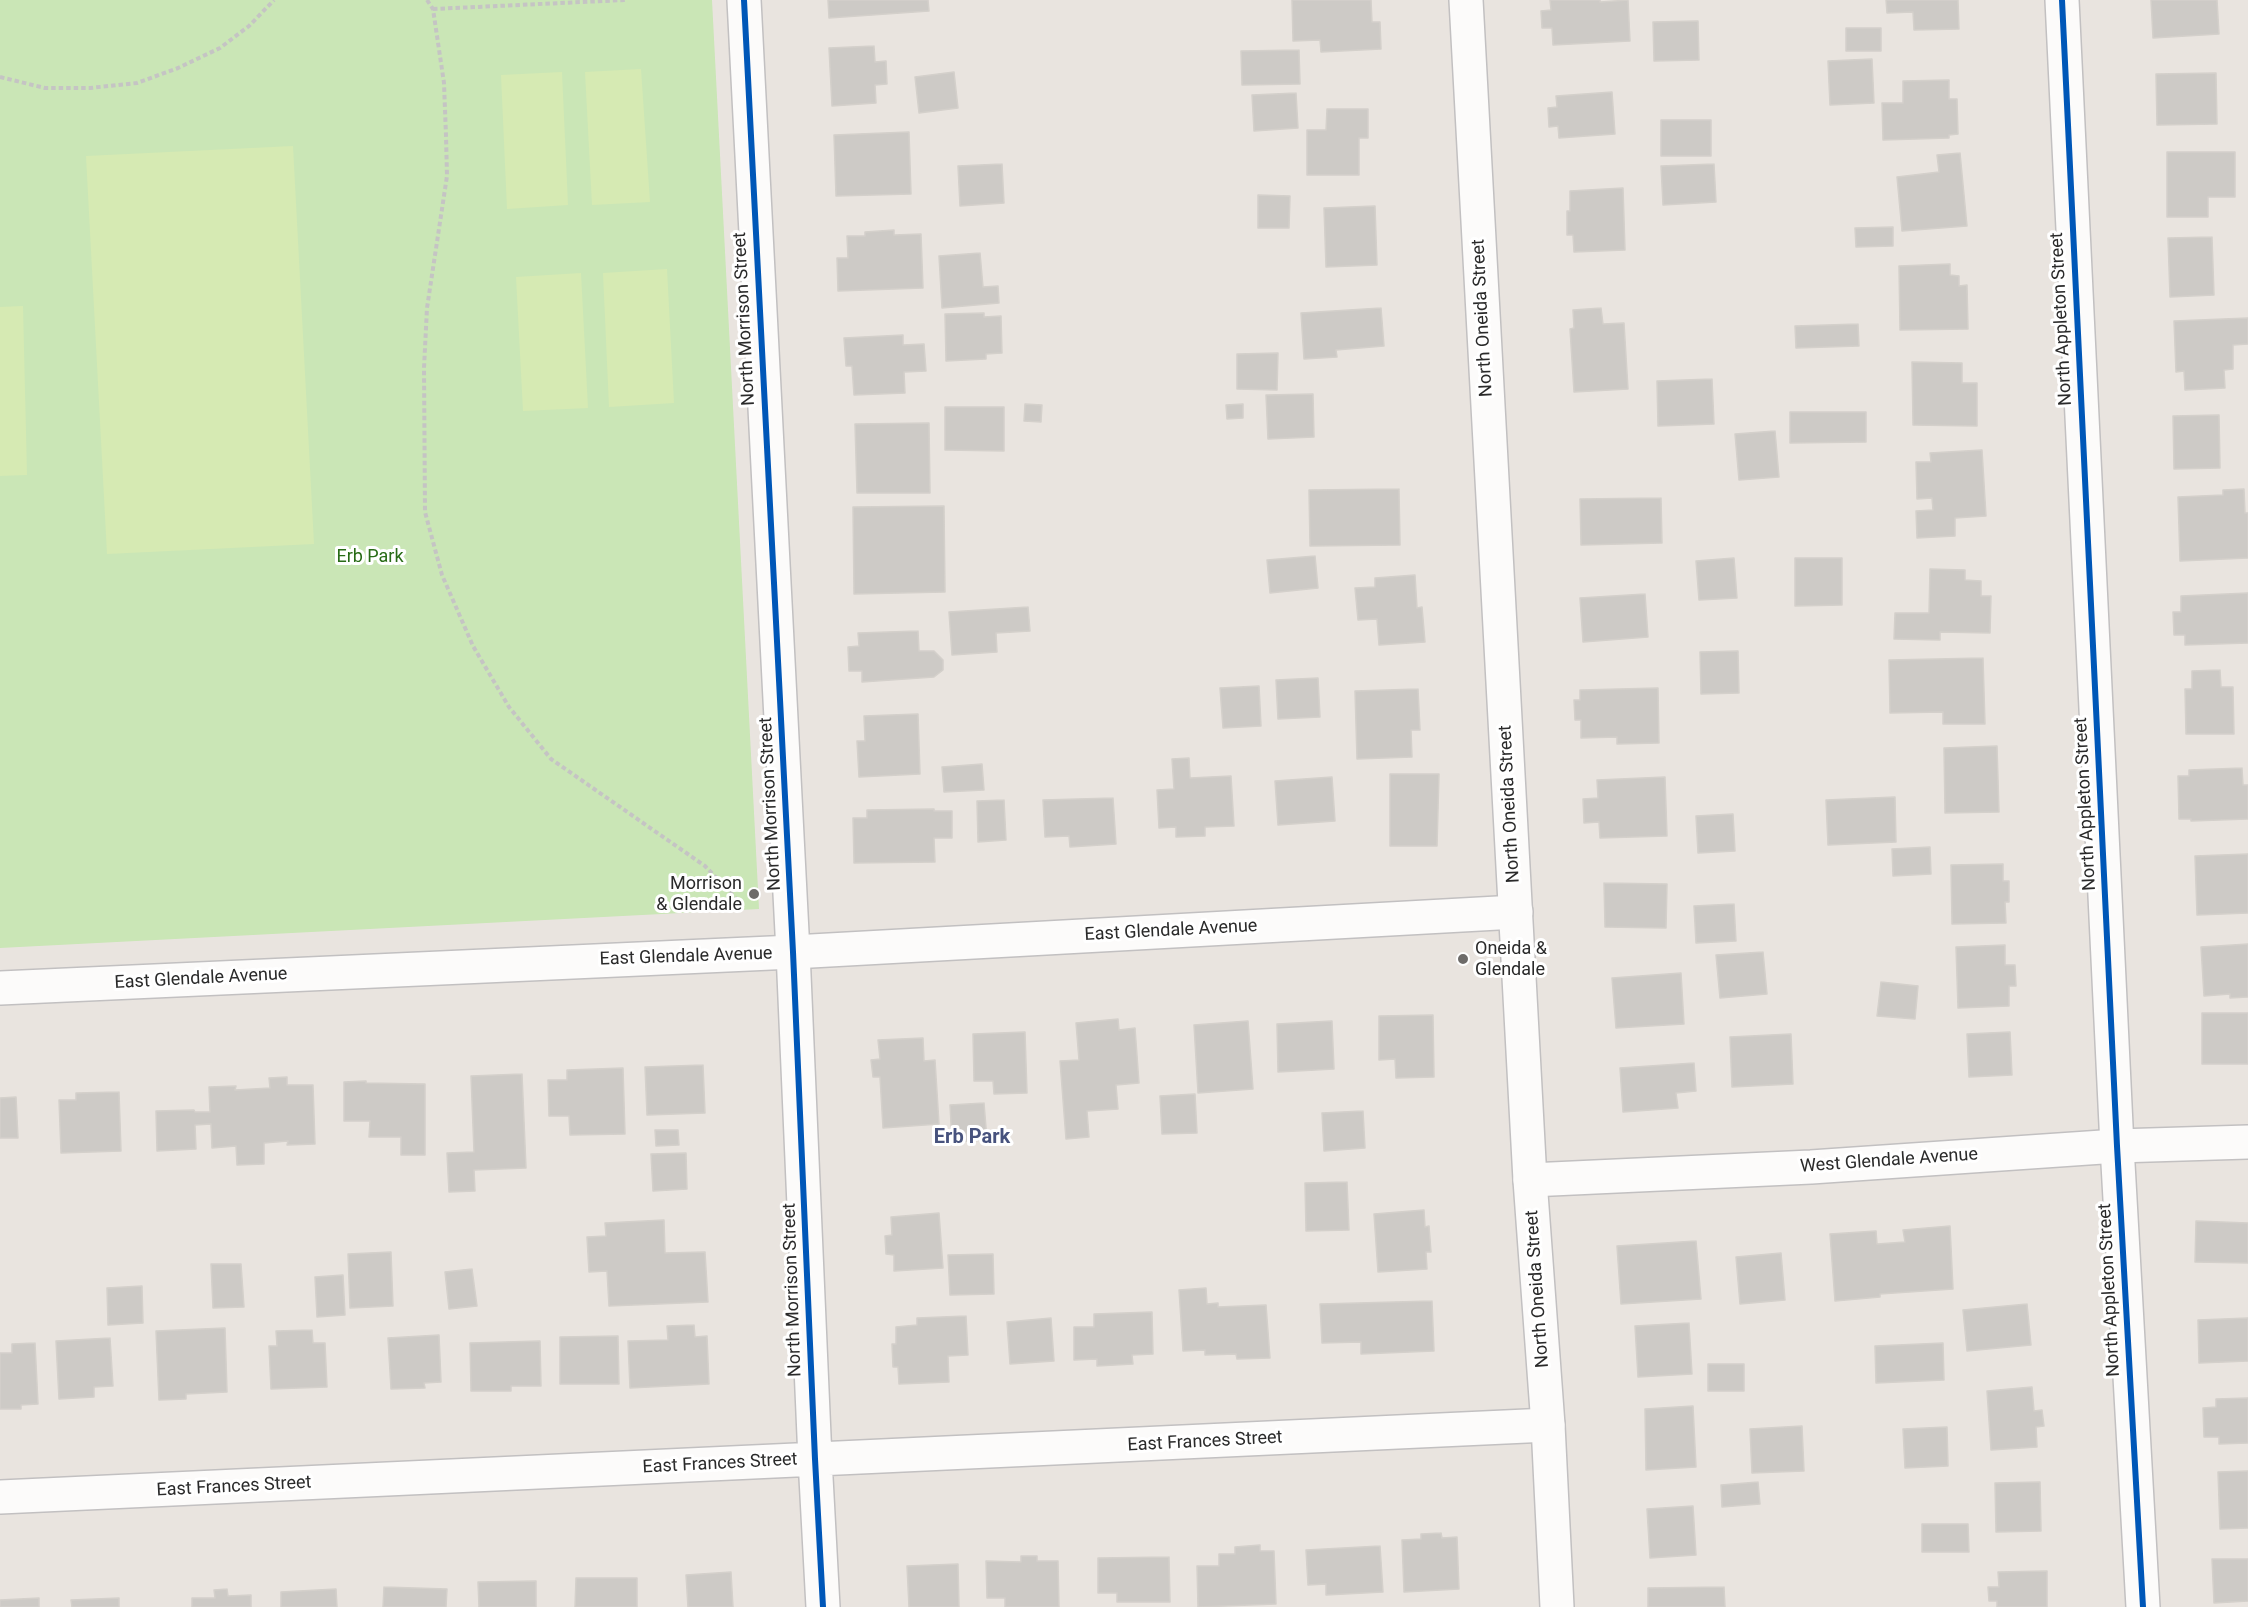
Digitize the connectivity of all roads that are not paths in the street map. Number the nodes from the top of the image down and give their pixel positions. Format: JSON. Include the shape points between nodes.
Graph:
{"nodes":[{"id":1,"x":744,"y":0,"type":"edge"},
{"id":2,"x":1466,"y":0,"type":"edge"},
{"id":3,"x":2062,"y":0,"type":"edge"},
{"id":4,"x":1516,"y":912,"type":"junction"},
{"id":5,"x":794,"y":952,"type":"junction"},
{"id":6,"x":0,"y":988,"type":"edge"},
{"id":7,"x":2248,"y":1142,"type":"edge"},
{"id":8,"x":2117,"y":1146,"type":"junction"},
{"id":9,"x":1530,"y":1180,"type":"junction"},
{"id":10,"x":1548,"y":1425,"type":"junction"},
{"id":11,"x":815,"y":1459,"type":"junction"},
{"id":12,"x":0,"y":1497,"type":"edge"},
{"id":13,"x":824,"y":1607,"type":"edge"},
{"id":14,"x":1557,"y":1607,"type":"edge"},
{"id":15,"x":2143,"y":1607,"type":"edge"}],
"edges":[{"from":1,"to":5,"type":"street","name":"North Morrison Street"},
{"from":2,"to":4,"type":"street","name":"North Oneida Street"},
{"from":3,"to":8,"type":"street","name":"North Appleton Street"},
{"from":4,"to":5,"type":"street","name":"East Glendale Avenue"},
{"from":4,"to":9,"type":"street","name":"North Oneida Street"},
{"from":5,"to":6,"type":"street","name":"East Glendale Avenue"},
{"from":5,"to":11,"type":"street","name":"North Morrison Street"},
{"from":7,"to":8,"type":"street","name":"West Glendale Avenue"},
{"from":8,"to":9,"type":"street","name":"West Glendale Avenue","via":[[1811,1167]]},
{"from":8,"to":15,"type":"street","name":"North Appleton Street"},
{"from":9,"to":10,"type":"street","name":"North Oneida Street"},
{"from":10,"to":11,"type":"street","name":"East Frances Street"},
{"from":10,"to":14,"type":"street","name":"North Oneida Street"},
{"from":11,"to":12,"type":"street","name":"East Frances Street"},
{"from":11,"to":13,"type":"street","name":"North Morrison Street"}]}
